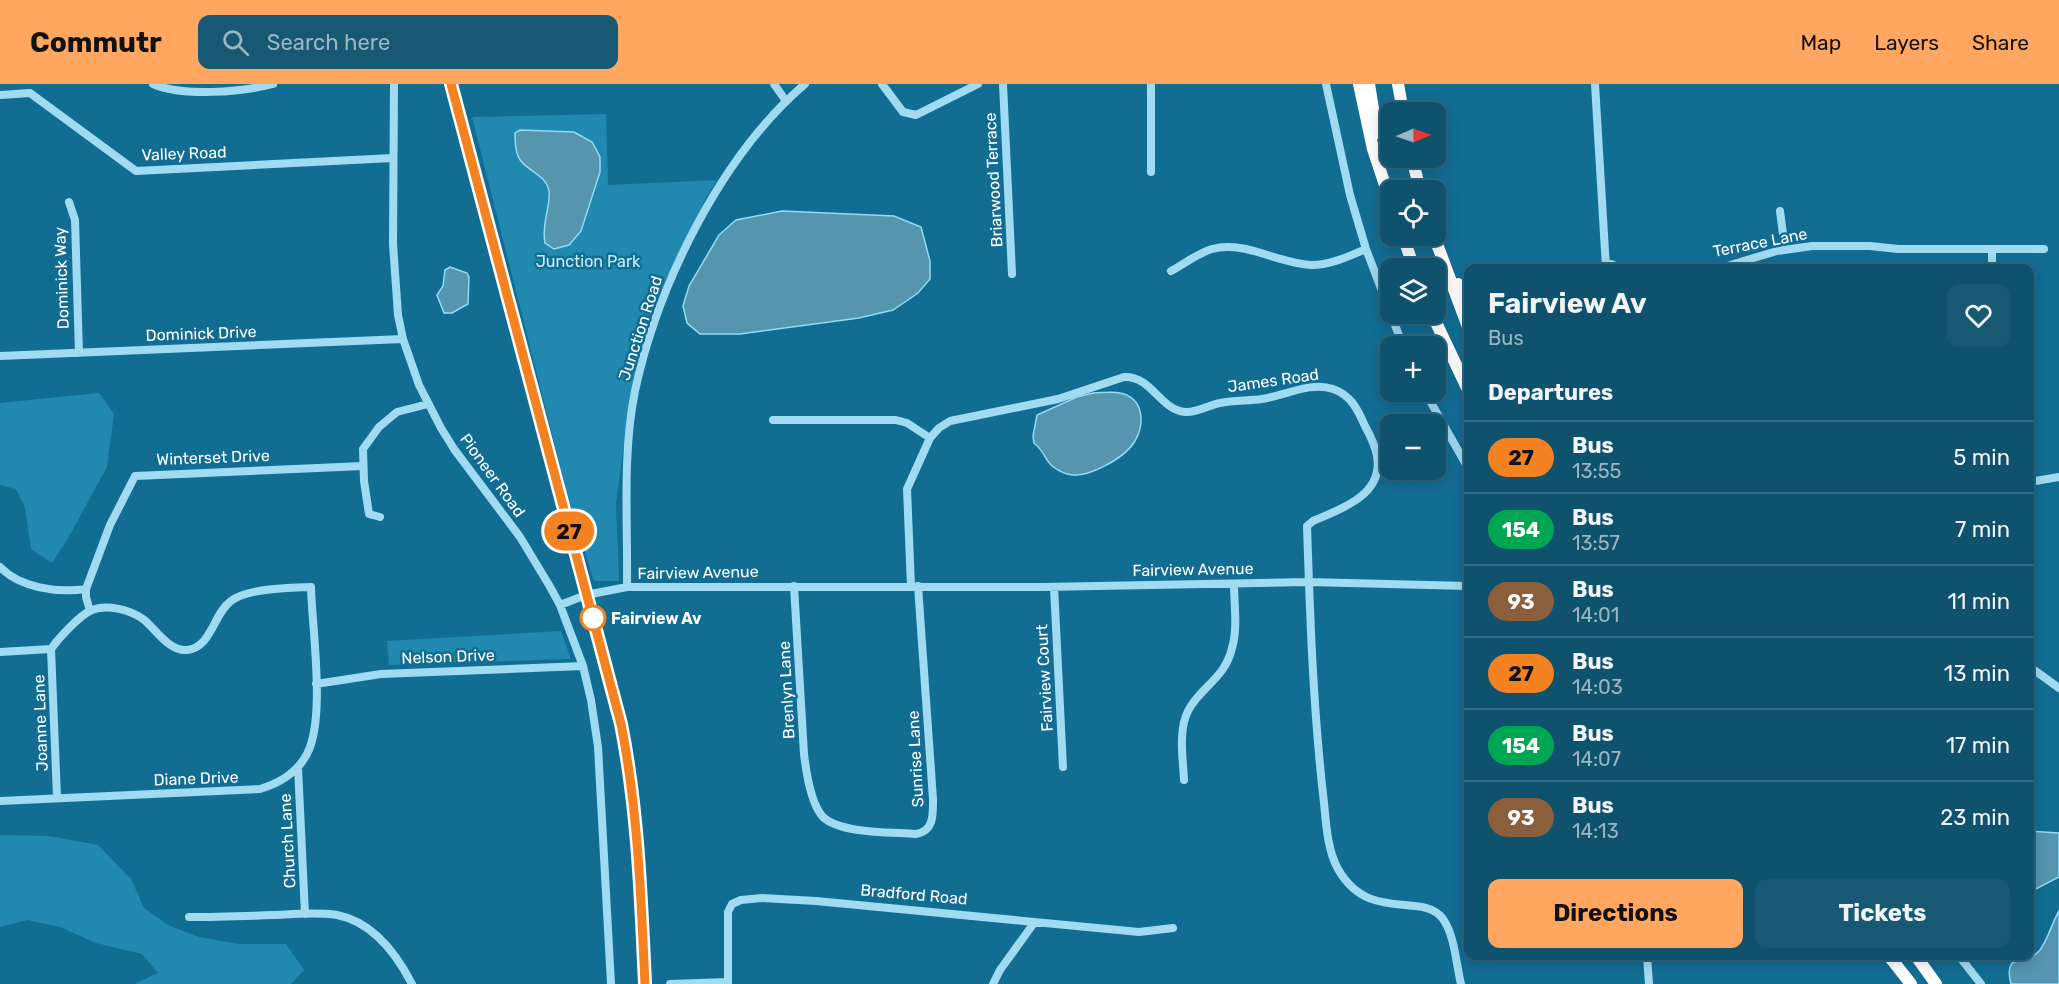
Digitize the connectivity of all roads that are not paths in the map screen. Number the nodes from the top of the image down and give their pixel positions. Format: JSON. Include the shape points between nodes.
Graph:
{"nodes":[{"id":1,"x":153,"y":84,"type":"edge"},
{"id":2,"x":273,"y":84,"type":"edge"},
{"id":3,"x":393,"y":84,"type":"edge"},
{"id":4,"x":451,"y":84,"type":"edge"},
{"id":5,"x":774,"y":84,"type":"edge"},
{"id":6,"x":805,"y":84,"type":"edge"},
{"id":7,"x":882,"y":84,"type":"edge"},
{"id":8,"x":978,"y":84,"type":"edge"},
{"id":9,"x":1003,"y":84,"type":"edge"},
{"id":10,"x":1151,"y":84,"type":"edge"},
{"id":11,"x":1326,"y":84,"type":"edge"},
{"id":12,"x":1359,"y":84,"type":"edge"},
{"id":13,"x":1369,"y":84,"type":"edge"},
{"id":14,"x":1398,"y":84,"type":"edge"},
{"id":15,"x":1595,"y":84,"type":"edge"},
{"id":16,"x":0,"y":95,"type":"edge"},
{"id":17,"x":786,"y":101,"type":"junction"},
{"id":18,"x":1401,"y":102,"type":"edge"},
{"id":19,"x":393,"y":158,"type":"junction"},
{"id":20,"x":1151,"y":172,"type":"dead end"},
{"id":21,"x":1383,"y":180,"type":"edge"},
{"id":22,"x":1387,"y":180,"type":"edge"},
{"id":23,"x":69,"y":202,"type":"dead end"},
{"id":24,"x":1780,"y":211,"type":"dead end"},
{"id":25,"x":1439,"y":246,"type":"edge"},
{"id":26,"x":1440,"y":246,"type":"edge"},
{"id":27,"x":1366,"y":249,"type":"junction"},
{"id":28,"x":2044,"y":249,"type":"dead end"},
{"id":29,"x":1785,"y":250,"type":"junction"},
{"id":30,"x":1992,"y":250,"type":"junction"},
{"id":31,"x":1606,"y":264,"type":"edge"},
{"id":32,"x":1738,"y":264,"type":"edge"},
{"id":33,"x":1992,"y":264,"type":"edge"},
{"id":34,"x":1171,"y":271,"type":"dead end"},
{"id":35,"x":1012,"y":273,"type":"dead end"},
{"id":36,"x":1464,"y":296,"type":"edge"},
{"id":37,"x":1464,"y":316,"type":"edge"},
{"id":38,"x":1437,"y":324,"type":"edge"},
{"id":39,"x":1399,"y":336,"type":"edge"},
{"id":40,"x":403,"y":339,"type":"junction"},
{"id":41,"x":80,"y":353,"type":"junction"},
{"id":42,"x":0,"y":356,"type":"edge"},
{"id":43,"x":1464,"y":382,"type":"edge"},
{"id":44,"x":1431,"y":402,"type":"edge"},
{"id":45,"x":428,"y":404,"type":"junction"},
{"id":46,"x":773,"y":420,"type":"dead end"},
{"id":47,"x":930,"y":438,"type":"junction"},
{"id":48,"x":1464,"y":461,"type":"edge"},
{"id":49,"x":363,"y":466,"type":"junction"},
{"id":50,"x":2059,"y":477,"type":"edge"},
{"id":51,"x":2034,"y":481,"type":"edge"},
{"id":52,"x":380,"y":516,"type":"dead end"},
{"id":53,"x":0,"y":567,"type":"edge"},
{"id":54,"x":1308,"y":582,"type":"junction"},
{"id":55,"x":1234,"y":584,"type":"junction"},
{"id":56,"x":794,"y":586,"type":"junction"},
{"id":57,"x":914,"y":586,"type":"junction"},
{"id":58,"x":1464,"y":586,"type":"edge"},
{"id":59,"x":627,"y":587,"type":"junction"},
{"id":60,"x":1054,"y":587,"type":"junction"},
{"id":61,"x":86,"y":589,"type":"junction"},
{"id":62,"x":586,"y":595,"type":"junction"},
{"id":63,"x":560,"y":605,"type":"junction"},
{"id":64,"x":90,"y":611,"type":"junction"},
{"id":65,"x":51,"y":649,"type":"junction"},
{"id":66,"x":0,"y":652,"type":"edge"},
{"id":67,"x":583,"y":666,"type":"junction"},
{"id":68,"x":2034,"y":670,"type":"edge"},
{"id":69,"x":316,"y":684,"type":"junction"},
{"id":70,"x":2059,"y":688,"type":"edge"},
{"id":71,"x":1063,"y":767,"type":"dead end"},
{"id":72,"x":298,"y":768,"type":"junction"},
{"id":73,"x":1184,"y":780,"type":"dead end"},
{"id":74,"x":812,"y":792,"type":"joint"},
{"id":75,"x":57,"y":797,"type":"junction"},
{"id":76,"x":0,"y":801,"type":"edge"},
{"id":77,"x":305,"y":914,"type":"junction"},
{"id":78,"x":189,"y":917,"type":"dead end"},
{"id":79,"x":1034,"y":923,"type":"junction"},
{"id":80,"x":1173,"y":928,"type":"dead end"},
{"id":81,"x":1647,"y":960,"type":"edge"},
{"id":82,"x":1890,"y":960,"type":"edge"},
{"id":83,"x":1890,"y":960,"type":"edge"},
{"id":84,"x":1919,"y":960,"type":"edge"},
{"id":85,"x":1962,"y":960,"type":"edge"},
{"id":86,"x":728,"y":983,"type":"edge"},
{"id":87,"x":412,"y":984,"type":"edge"},
{"id":88,"x":610,"y":984,"type":"edge"},
{"id":89,"x":645,"y":984,"type":"edge"},
{"id":90,"x":670,"y":984,"type":"edge"},
{"id":91,"x":993,"y":984,"type":"edge"},
{"id":92,"x":1461,"y":984,"type":"edge"},
{"id":93,"x":1649,"y":984,"type":"edge"},
{"id":94,"x":1906,"y":984,"type":"edge"},
{"id":95,"x":1911,"y":984,"type":"edge"},
{"id":96,"x":1936,"y":984,"type":"edge"},
{"id":97,"x":1981,"y":984,"type":"edge"}],
"edges":[{"from":1,"to":2,"type":"street","via":[[183,91]]},
{"from":3,"to":19,"type":"street","name":"Pioneer Road"},
{"from":4,"to":62,"type":"main road"},
{"from":5,"to":17,"type":"street"},
{"from":6,"to":17,"type":"street","name":"Junction Road"},
{"from":7,"to":8,"type":"street","via":[[903,112],[916,116]]},
{"from":9,"to":35,"type":"street","name":"Briarwood Terrace"},
{"from":10,"to":20,"type":"street"},
{"from":11,"to":27,"type":"street"},
{"from":12,"to":21,"type":"highway"},
{"from":13,"to":22,"type":"highway"},
{"from":14,"to":18,"type":"highway"},
{"from":15,"to":31,"type":"street"},
{"from":16,"to":19,"type":"street","name":"Valley Road","via":[[30,93],[136,171]]},
{"from":17,"to":59,"type":"street","name":"Junction Road","via":[[757,132],[699,222],[665,292],[653,328],[635,393],[629,449]]},
{"from":19,"to":40,"type":"street","name":"Pioneer Road","via":[[394,282]]},
{"from":23,"to":41,"type":"street","name":"Dominick Way","via":[[75,220]]},
{"from":24,"to":29,"type":"street"},
{"from":25,"to":37,"type":"highway"},
{"from":26,"to":36,"type":"highway"},
{"from":27,"to":34,"type":"street","via":[[1333,262],[1311,265],[1246,249],[1222,248],[1210,250]]},
{"from":27,"to":39,"type":"street"},
{"from":28,"to":30,"type":"street","name":"Terrace Lane"},
{"from":29,"to":30,"type":"street","name":"Terrace Lane","via":[[1812,246]]},
{"from":29,"to":32,"type":"street","name":"Terrace Lane"},
{"from":30,"to":33,"type":"street"},
{"from":38,"to":43,"type":"highway"},
{"from":40,"to":41,"type":"street","name":"Dominick Drive"},
{"from":40,"to":45,"type":"street","name":"Pioneer Road"},
{"from":41,"to":42,"type":"street","name":"Dominick Drive"},
{"from":44,"to":48,"type":"street"},
{"from":45,"to":49,"type":"street","via":[[397,411],[379,427],[363,449]]},
{"from":45,"to":63,"type":"street","name":"Pioneer Road","via":[[454,448],[520,537]]},
{"from":46,"to":47,"type":"street","via":[[896,420]]},
{"from":47,"to":54,"type":"street","name":"James Road","via":[[950,421],[1058,399],[1124,376],[1140,379],[1172,407],[1188,412],[1222,402],[1332,388],[1344,394],[1357,409],[1374,446],[1377,471],[1360,498],[1307,526]]},
{"from":47,"to":57,"type":"street","name":"Sunrise Lane","via":[[907,489]]},
{"from":49,"to":52,"type":"street","via":[[369,514]]},
{"from":49,"to":61,"type":"street","name":"Winterset Drive","via":[[135,476],[110,525]]},
{"from":50,"to":51,"type":"street"},
{"from":53,"to":61,"type":"street","via":[[29,585]]},
{"from":54,"to":55,"type":"street","name":"Fairview Avenue"},
{"from":54,"to":58,"type":"street","name":"Fairview Avenue"},
{"from":54,"to":92,"type":"street","name":"James Road","via":[[1319,760],[1337,868],[1367,899],[1430,908],[1438,913],[1450,934]]},
{"from":55,"to":60,"type":"street","name":"Fairview Avenue"},
{"from":55,"to":73,"type":"street","via":[[1233,647],[1224,669],[1188,711],[1183,737]]},
{"from":56,"to":57,"type":"street","name":"Fairview Avenue"},
{"from":56,"to":59,"type":"street","name":"Fairview Avenue"},
{"from":56,"to":74,"type":"street","name":"Brenlyn Lane","via":[[804,754]]},
{"from":57,"to":60,"type":"street","name":"Fairview Avenue"},
{"from":57,"to":74,"type":"street","name":"Sunrise Lane","via":[[933,800],[930,827],[916,834],[832,823],[822,816]]},
{"from":59,"to":62,"type":"street","name":"Fairview Avenue"},
{"from":60,"to":71,"type":"street","name":"Fairview Court"},
{"from":61,"to":64,"type":"street"},
{"from":62,"to":63,"type":"street","name":"Fairview Avenue"},
{"from":62,"to":89,"type":"main road","via":[[617,704],[632,788]]},
{"from":63,"to":67,"type":"street","name":"Pioneer Road"},
{"from":64,"to":65,"type":"street"},
{"from":64,"to":69,"type":"street","name":"Diane Drive","via":[[129,612],[183,650],[199,646],[237,597],[311,587]]},
{"from":65,"to":66,"type":"street"},
{"from":65,"to":75,"type":"street","name":"Joanne Lane"},
{"from":67,"to":69,"type":"street","name":"Nelson Drive","via":[[381,674]]},
{"from":67,"to":88,"type":"street","name":"Pioneer Road","via":[[598,747]]},
{"from":68,"to":70,"type":"street"},
{"from":69,"to":72,"type":"street","name":"Diane Drive","via":[[314,735]]},
{"from":72,"to":75,"type":"street","name":"Diane Drive","via":[[274,784],[246,791]]},
{"from":72,"to":77,"type":"street","name":"Church Lane"},
{"from":75,"to":76,"type":"street","name":"Diane Drive"},
{"from":77,"to":78,"type":"street"},
{"from":77,"to":87,"type":"street","via":[[337,915],[366,927],[394,953]]},
{"from":79,"to":80,"type":"street","name":"Bradford Road","via":[[1139,932]]},
{"from":79,"to":86,"type":"street","name":"Bradford Road","via":[[816,901],[741,900],[732,904],[728,912]]},
{"from":79,"to":91,"type":"street"},
{"from":81,"to":93,"type":"street"},
{"from":82,"to":94,"type":"highway"},
{"from":83,"to":95,"type":"highway"},
{"from":84,"to":96,"type":"highway"},
{"from":85,"to":97,"type":"street"},
{"from":86,"to":90,"type":"street"}]}
